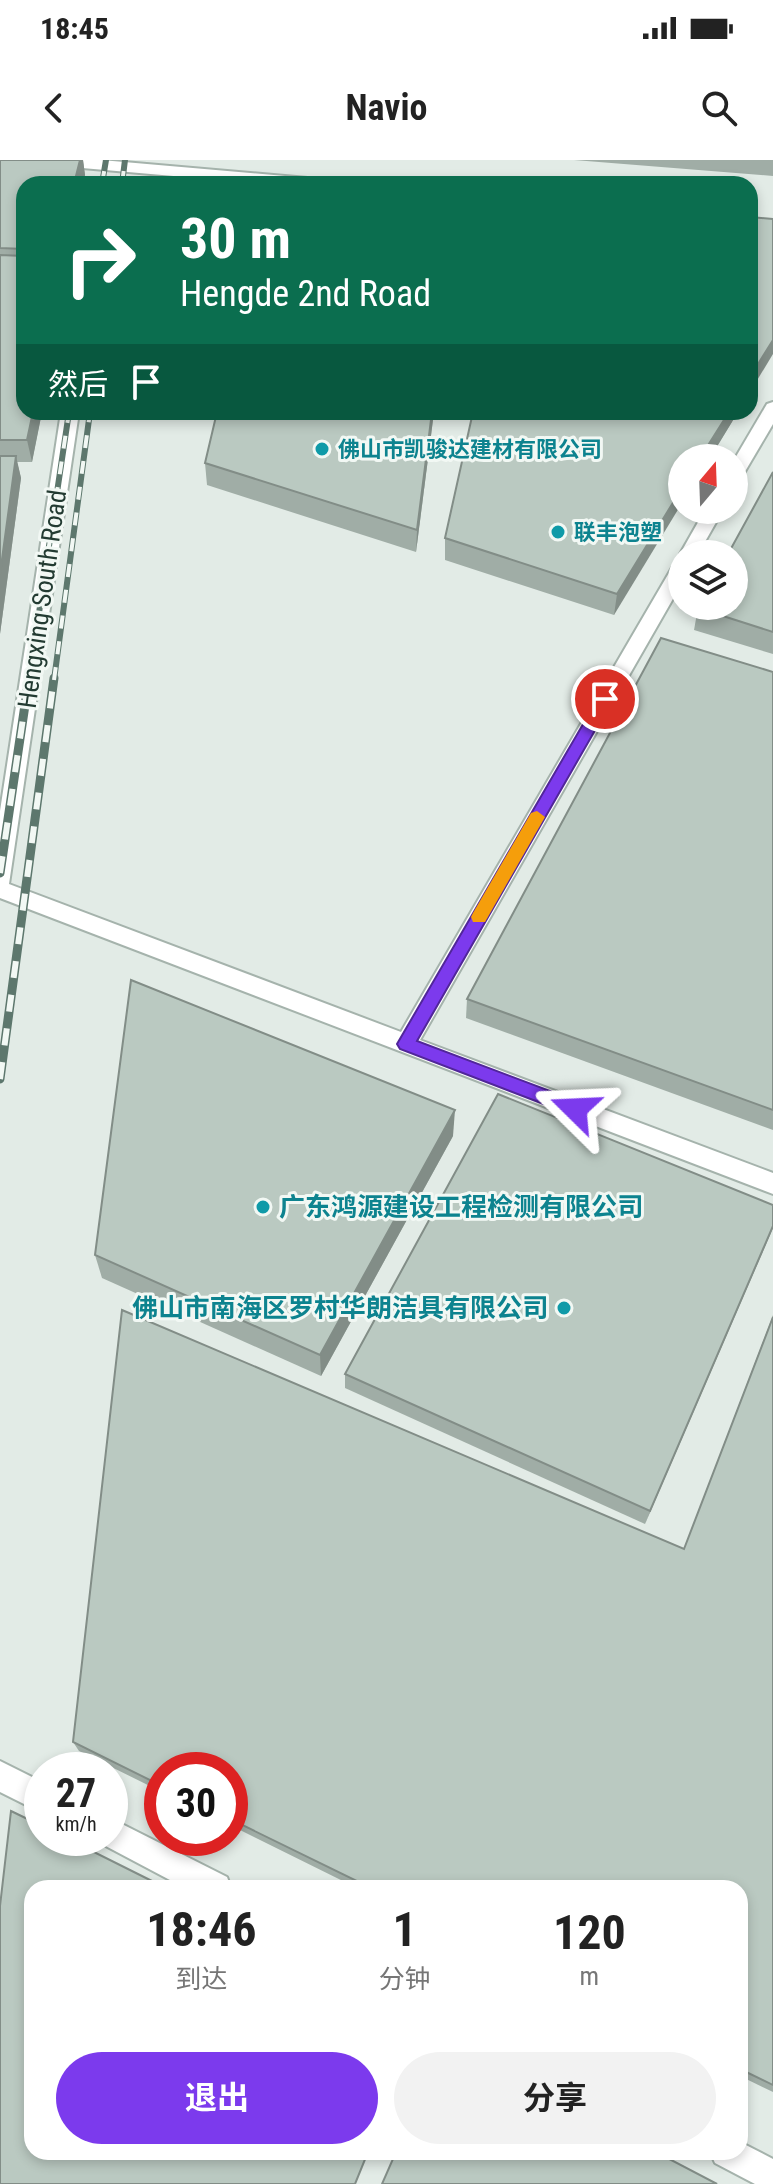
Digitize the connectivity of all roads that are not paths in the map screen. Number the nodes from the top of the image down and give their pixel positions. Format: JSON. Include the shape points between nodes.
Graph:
{"nodes":[{"id":1,"x":48,"y":160,"type":"edge"},
{"id":2,"x":109,"y":163,"type":"edge"},
{"id":3,"x":239,"y":176,"type":"edge"},
{"id":4,"x":773,"y":408,"type":"edge"},
{"id":5,"x":69,"y":420,"type":"edge"},
{"id":6,"x":748,"y":452,"type":"edge"},
{"id":7,"x":668,"y":590,"type":"edge"},
{"id":8,"x":0,"y":881,"type":"edge"},
{"id":9,"x":0,"y":889,"type":"edge"},
{"id":10,"x":406,"y":1044,"type":"junction"},
{"id":11,"x":773,"y":1184,"type":"edge"},
{"id":12,"x":0,"y":1776,"type":"edge"},
{"id":13,"x":24,"y":1789,"type":"edge"},
{"id":14,"x":128,"y":1842,"type":"edge"},
{"id":15,"x":201,"y":1880,"type":"edge"},
{"id":16,"x":742,"y":2160,"type":"edge"},
{"id":17,"x":773,"y":2176,"type":"edge"}],
"edges":[{"from":1,"to":2,"type":"street"},
{"from":2,"to":3,"type":"street"},
{"from":4,"to":6,"type":"street"},
{"from":5,"to":8,"type":"street","name":"Hengxing South Road"},
{"from":7,"to":10,"type":"street"},
{"from":9,"to":10,"type":"street"},
{"from":10,"to":11,"type":"street"},
{"from":12,"to":13,"type":"street"},
{"from":14,"to":15,"type":"street"},
{"from":16,"to":17,"type":"street"}]}
